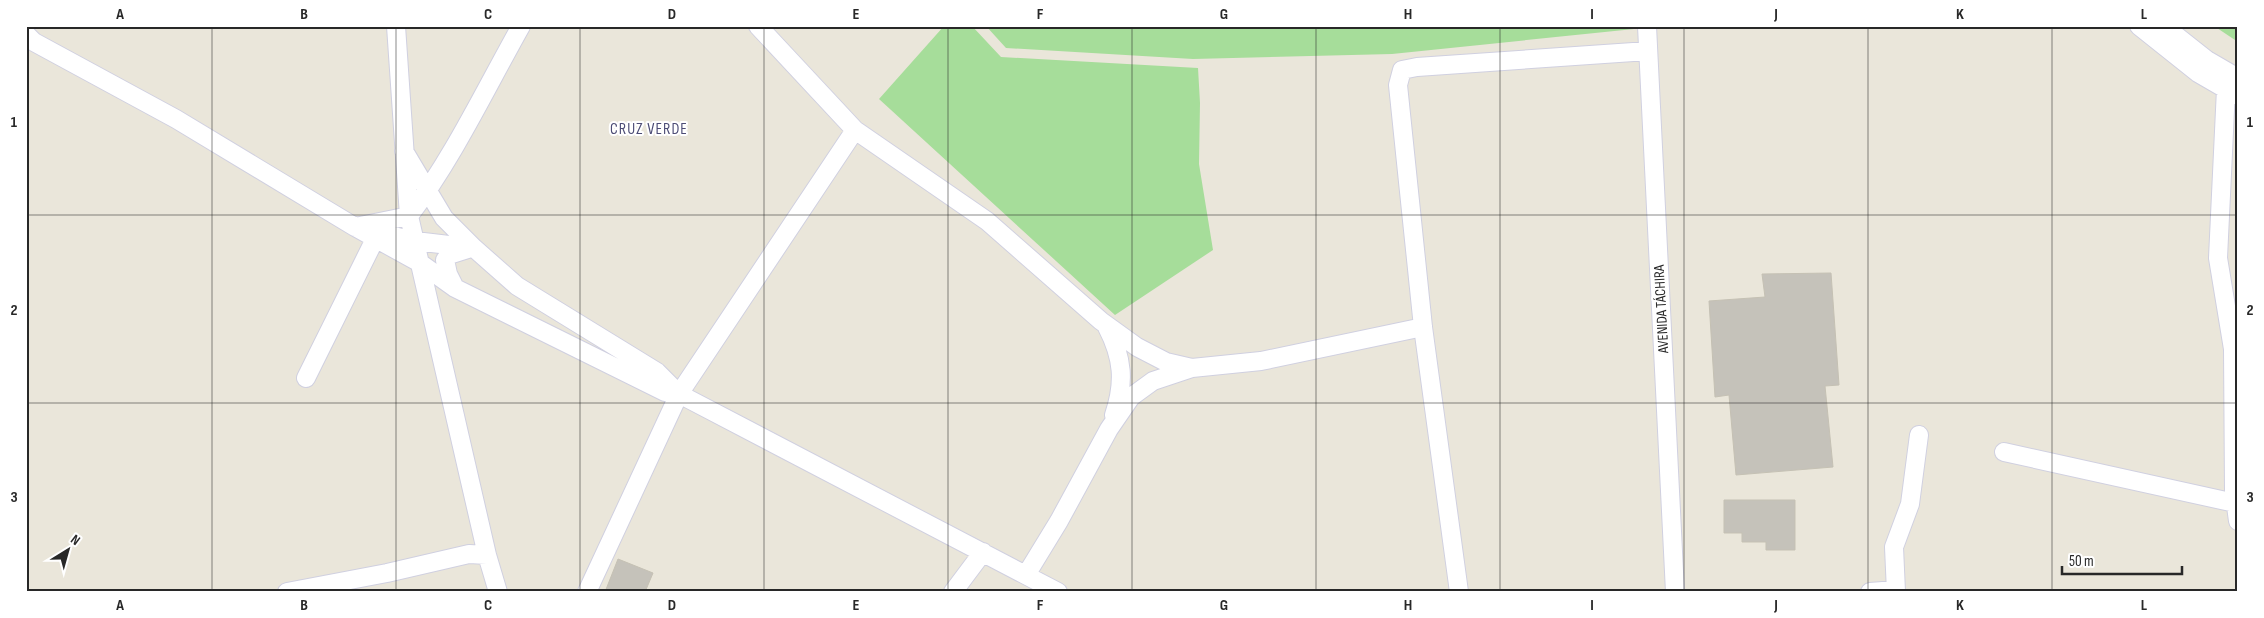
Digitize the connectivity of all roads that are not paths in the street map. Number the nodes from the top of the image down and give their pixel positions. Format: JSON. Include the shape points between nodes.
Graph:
{"nodes":[{"id":1,"x":28,"y":26,"type":"edge"},
{"id":2,"x":396,"y":26,"type":"edge"},
{"id":3,"x":521,"y":26,"type":"edge"},
{"id":4,"x":758,"y":26,"type":"edge"},
{"id":5,"x":1647,"y":26,"type":"edge"},
{"id":6,"x":2138,"y":26,"type":"edge"},
{"id":7,"x":2164,"y":26,"type":"edge"},
{"id":8,"x":26,"y":33,"type":"edge"},
{"id":9,"x":1648,"y":51,"type":"junction"},
{"id":10,"x":2234,"y":87,"type":"edge"},
{"id":11,"x":855,"y":130,"type":"junction"},
{"id":12,"x":452,"y":149,"type":"junction"},
{"id":13,"x":404,"y":151,"type":"junction"},
{"id":14,"x":427,"y":192,"type":"junction"},
{"id":15,"x":409,"y":216,"type":"junction"},
{"id":16,"x":355,"y":227,"type":"junction"},
{"id":17,"x":375,"y":238,"type":"junction"},
{"id":18,"x":415,"y":241,"type":"junction"},
{"id":19,"x":474,"y":248,"type":"junction"},
{"id":20,"x":420,"y":263,"type":"junction"},
{"id":21,"x":455,"y":288,"type":"junction"},
{"id":22,"x":1106,"y":324,"type":"junction"},
{"id":23,"x":1423,"y":327,"type":"junction"},
{"id":24,"x":2235,"y":346,"type":"edge"},
{"id":25,"x":1192,"y":368,"type":"junction"},
{"id":26,"x":306,"y":378,"type":"dead end"},
{"id":27,"x":679,"y":394,"type":"junction"},
{"id":28,"x":1109,"y":429,"type":"junction"},
{"id":29,"x":1919,"y":435,"type":"dead end"},
{"id":30,"x":2004,"y":452,"type":"dead end"},
{"id":31,"x":2235,"y":503,"type":"junction"},
{"id":32,"x":2238,"y":521,"type":"edge"},
{"id":33,"x":983,"y":552,"type":"junction"},
{"id":34,"x":487,"y":555,"type":"junction"},
{"id":35,"x":1026,"y":574,"type":"junction"},
{"id":36,"x":1896,"y":591,"type":"edge"},
{"id":37,"x":287,"y":592,"type":"edge"},
{"id":38,"x":498,"y":592,"type":"edge"},
{"id":39,"x":587,"y":592,"type":"edge"},
{"id":40,"x":953,"y":592,"type":"edge"},
{"id":41,"x":1058,"y":592,"type":"edge"},
{"id":42,"x":1459,"y":592,"type":"edge"},
{"id":43,"x":1675,"y":592,"type":"edge"},
{"id":44,"x":1870,"y":592,"type":"edge"}],
"edges":[{"from":1,"to":8,"type":"street"},
{"from":2,"to":13,"type":"street"},
{"from":3,"to":12,"type":"street"},
{"from":4,"to":11,"type":"street"},
{"from":5,"to":9,"type":"street","name":"AVENIDA TÁCHIRA"},
{"from":6,"to":10,"type":"street","via":[[2198,72]]},
{"from":7,"to":10,"type":"street","via":[[2207,60]]},
{"from":8,"to":16,"type":"street","via":[[34,42],[176,119]]},
{"from":9,"to":23,"type":"street","via":[[1402,70],[1398,85]]},
{"from":9,"to":43,"type":"street","name":"AVENIDA TÁCHIRA"},
{"from":10,"to":24,"type":"street","via":[[2218,258]]},
{"from":11,"to":22,"type":"street","via":[[987,221]]},
{"from":11,"to":27,"type":"street"},
{"from":12,"to":13,"type":"street","via":[[435,161],[423,164]]},
{"from":12,"to":14,"type":"street"},
{"from":13,"to":14,"type":"street"},
{"from":13,"to":15,"type":"street"},
{"from":14,"to":15,"type":"street"},
{"from":14,"to":19,"type":"street","via":[[444,218]]},
{"from":15,"to":16,"type":"street"},
{"from":15,"to":18,"type":"street"},
{"from":16,"to":17,"type":"street"},
{"from":16,"to":18,"type":"street"},
{"from":17,"to":20,"type":"street"},
{"from":17,"to":26,"type":"street"},
{"from":18,"to":19,"type":"street"},
{"from":18,"to":20,"type":"street"},
{"from":19,"to":21,"type":"street","via":[[449,255],[445,260]]},
{"from":19,"to":27,"type":"street","via":[[517,286],[657,372]]},
{"from":20,"to":21,"type":"street"},
{"from":20,"to":34,"type":"street"},
{"from":21,"to":27,"type":"street","via":[[665,392]]},
{"from":22,"to":25,"type":"street","via":[[1166,362]]},
{"from":22,"to":28,"type":"street","via":[[1118,349],[1122,368],[1120,398]]},
{"from":23,"to":25,"type":"street","via":[[1261,360]]},
{"from":23,"to":42,"type":"street"},
{"from":24,"to":31,"type":"street"},
{"from":25,"to":28,"type":"street","via":[[1153,381],[1131,398]]},
{"from":27,"to":33,"type":"street"},
{"from":27,"to":39,"type":"street"},
{"from":28,"to":35,"type":"street"},
{"from":29,"to":36,"type":"street","via":[[1910,504],[1894,548]]},
{"from":30,"to":31,"type":"street"},
{"from":31,"to":32,"type":"street"},
{"from":33,"to":35,"type":"street"},
{"from":33,"to":40,"type":"street"},
{"from":34,"to":37,"type":"street","via":[[469,554]]},
{"from":34,"to":38,"type":"street"},
{"from":35,"to":41,"type":"street"},
{"from":36,"to":44,"type":"street"}]}
